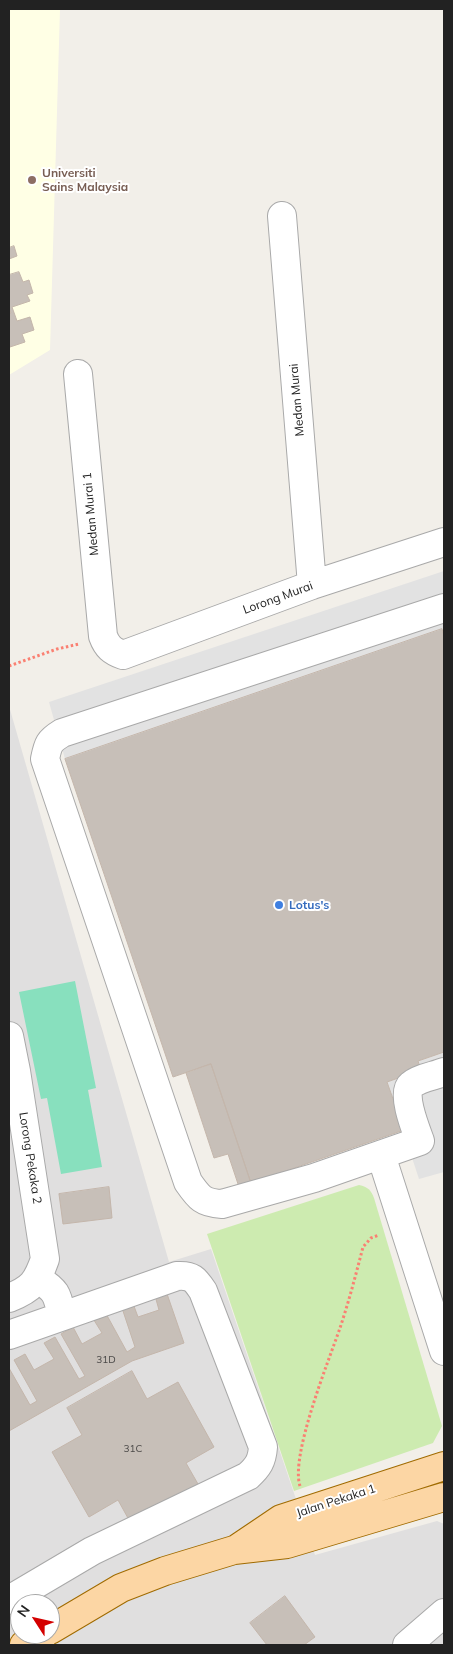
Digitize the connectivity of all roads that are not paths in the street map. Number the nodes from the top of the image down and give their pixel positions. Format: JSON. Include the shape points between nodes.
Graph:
{"nodes":[{"id":1,"x":282,"y":216,"type":"dead end"},
{"id":2,"x":78,"y":374,"type":"dead end"},
{"id":3,"x":444,"y":542,"type":"edge"},
{"id":4,"x":312,"y":585,"type":"junction"},
{"id":5,"x":444,"y":608,"type":"edge"},
{"id":6,"x":108,"y":645,"type":"joint"},
{"id":7,"x":9,"y":1036,"type":"edge"},
{"id":8,"x":12,"y":1072,"type":"edge"},
{"id":9,"x":444,"y":1072,"type":"edge"},
{"id":10,"x":381,"y":1155,"type":"junction"},
{"id":11,"x":38,"y":1279,"type":"junction"},
{"id":12,"x":9,"y":1298,"type":"edge"},
{"id":13,"x":62,"y":1316,"type":"junction"},
{"id":14,"x":9,"y":1335,"type":"edge"},
{"id":15,"x":444,"y":1351,"type":"edge"},
{"id":16,"x":444,"y":1466,"type":"edge"},
{"id":17,"x":438,"y":1502,"type":"edge"},
{"id":18,"x":234,"y":1550,"type":"junction"},
{"id":19,"x":9,"y":1600,"type":"edge"},
{"id":20,"x":444,"y":1613,"type":"edge"},
{"id":21,"x":60,"y":1624,"type":"edge"},
{"id":22,"x":406,"y":1645,"type":"edge"}],
"edges":[{"from":1,"to":4,"type":"street","name":"Medan Murai"},
{"from":2,"to":6,"type":"street","name":"Medan Murai 1"},
{"from":3,"to":4,"type":"street","name":"Lorong Murai"},
{"from":4,"to":6,"type":"street","name":"Lorong Murai","via":[[123,655]]},
{"from":5,"to":10,"type":"street","via":[[62,733],[51,740],[45,759],[188,1182],[196,1194],[208,1203],[222,1204]]},
{"from":7,"to":8,"type":"street","name":"Lorong Pekaka 2"},
{"from":8,"to":11,"type":"street","name":"Lorong Pekaka 2","via":[[45,1259]]},
{"from":9,"to":10,"type":"street","via":[[412,1084],[406,1093],[420,1141]]},
{"from":10,"to":15,"type":"street"},
{"from":11,"to":12,"type":"street","via":[[22,1293]]},
{"from":11,"to":13,"type":"street","via":[[52,1288]]},
{"from":13,"to":14,"type":"street"},
{"from":13,"to":19,"type":"street","via":[[177,1276],[188,1276],[197,1281],[239,1381],[263,1447],[262,1458],[248,1476],[92,1551]]},
{"from":16,"to":18,"type":"main road","name":"Jalan Pekaka 1","via":[[281,1519]]},
{"from":17,"to":18,"type":"main road","name":"Jalan Pekaka 1","via":[[287,1544]]},
{"from":18,"to":21,"type":"main road","name":"Jalan Pekaka 1","via":[[121,1588]]},
{"from":20,"to":22,"type":"street"}]}
